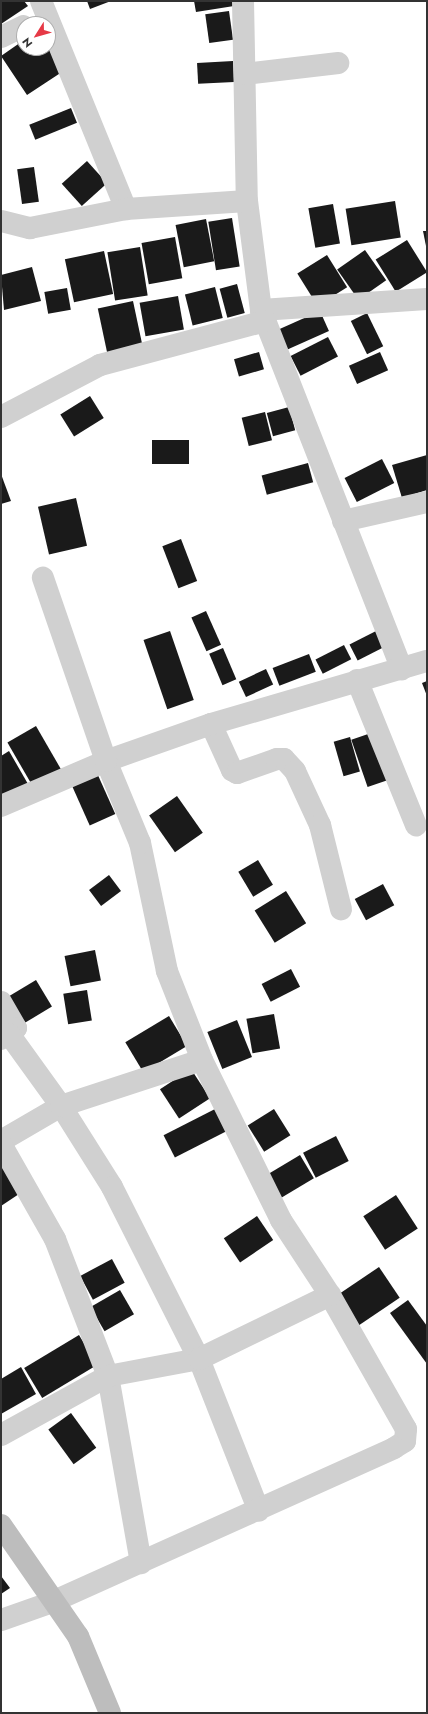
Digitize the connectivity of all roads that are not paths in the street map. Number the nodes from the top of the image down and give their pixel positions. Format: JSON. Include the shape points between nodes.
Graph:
{"nodes":[{"id":1,"x":243,"y":1,"type":"edge"},
{"id":2,"x":39,"y":14,"type":"edge"},
{"id":3,"x":16,"y":30,"type":"edge"},
{"id":4,"x":1,"y":38,"type":"edge"},
{"id":5,"x":338,"y":63,"type":"dead end"},
{"id":6,"x":245,"y":74,"type":"junction"},
{"id":7,"x":247,"y":201,"type":"junction"},
{"id":8,"x":126,"y":209,"type":"junction"},
{"id":9,"x":1,"y":221,"type":"edge"},
{"id":10,"x":427,"y":299,"type":"edge"},
{"id":11,"x":263,"y":316,"type":"junction"},
{"id":12,"x":1,"y":417,"type":"edge"},
{"id":13,"x":427,"y":502,"type":"edge"},
{"id":14,"x":343,"y":521,"type":"junction"},
{"id":15,"x":43,"y":578,"type":"dead end"},
{"id":16,"x":427,"y":661,"type":"edge"},
{"id":17,"x":402,"y":669,"type":"junction"},
{"id":18,"x":357,"y":680,"type":"junction"},
{"id":19,"x":211,"y":724,"type":"junction"},
{"id":20,"x":106,"y":761,"type":"junction"},
{"id":21,"x":1,"y":806,"type":"edge"},
{"id":22,"x":416,"y":825,"type":"dead end"},
{"id":23,"x":342,"y":909,"type":"dead end"},
{"id":24,"x":1,"y":1002,"type":"edge"},
{"id":25,"x":5,"y":1037,"type":"edge"},
{"id":26,"x":202,"y":1060,"type":"junction"},
{"id":27,"x":61,"y":1106,"type":"junction"},
{"id":28,"x":1,"y":1141,"type":"edge"},
{"id":29,"x":1,"y":1144,"type":"edge"},
{"id":30,"x":330,"y":1295,"type":"junction"},
{"id":31,"x":200,"y":1359,"type":"junction"},
{"id":32,"x":108,"y":1376,"type":"junction"},
{"id":33,"x":1,"y":1435,"type":"edge"},
{"id":34,"x":259,"y":1511,"type":"junction"},
{"id":35,"x":1,"y":1524,"type":"edge"},
{"id":36,"x":140,"y":1563,"type":"junction"},
{"id":37,"x":52,"y":1602,"type":"junction"},
{"id":38,"x":1,"y":1620,"type":"edge"},
{"id":39,"x":110,"y":1713,"type":"edge"}],
"edges":[{"from":1,"to":6,"type":"street"},
{"from":2,"to":8,"type":"street"},
{"from":3,"to":4,"type":"street"},
{"from":5,"to":6,"type":"street"},
{"from":6,"to":7,"type":"street"},
{"from":7,"to":8,"type":"street"},
{"from":7,"to":11,"type":"street"},
{"from":8,"to":9,"type":"street","via":[[30,228]]},
{"from":10,"to":11,"type":"street"},
{"from":11,"to":12,"type":"street","via":[[100,365]]},
{"from":11,"to":14,"type":"street"},
{"from":13,"to":14,"type":"street"},
{"from":14,"to":17,"type":"street"},
{"from":15,"to":20,"type":"street"},
{"from":16,"to":17,"type":"street"},
{"from":17,"to":18,"type":"street"},
{"from":18,"to":19,"type":"street"},
{"from":18,"to":22,"type":"street"},
{"from":19,"to":20,"type":"street"},
{"from":19,"to":23,"type":"street","via":[[232,770],[238,773],[277,759],[284,759],[295,771],[320,825]]},
{"from":20,"to":21,"type":"street"},
{"from":20,"to":26,"type":"street","via":[[140,843],[167,971]]},
{"from":24,"to":25,"type":"street","via":[[16,1028]]},
{"from":25,"to":27,"type":"street"},
{"from":26,"to":27,"type":"street"},
{"from":26,"to":30,"type":"street","via":[[281,1220]]},
{"from":27,"to":28,"type":"street"},
{"from":27,"to":31,"type":"street","via":[[112,1187]]},
{"from":29,"to":32,"type":"street","via":[[55,1239]]},
{"from":30,"to":31,"type":"street"},
{"from":30,"to":34,"type":"street","via":[[397,1408],[406,1429],[405,1441]]},
{"from":31,"to":32,"type":"street"},
{"from":31,"to":34,"type":"street"},
{"from":32,"to":33,"type":"street"},
{"from":32,"to":36,"type":"street"},
{"from":34,"to":36,"type":"street"},
{"from":35,"to":37,"type":"street"},
{"from":36,"to":37,"type":"street"},
{"from":37,"to":38,"type":"street"},
{"from":37,"to":39,"type":"street","via":[[78,1636]]}]}
